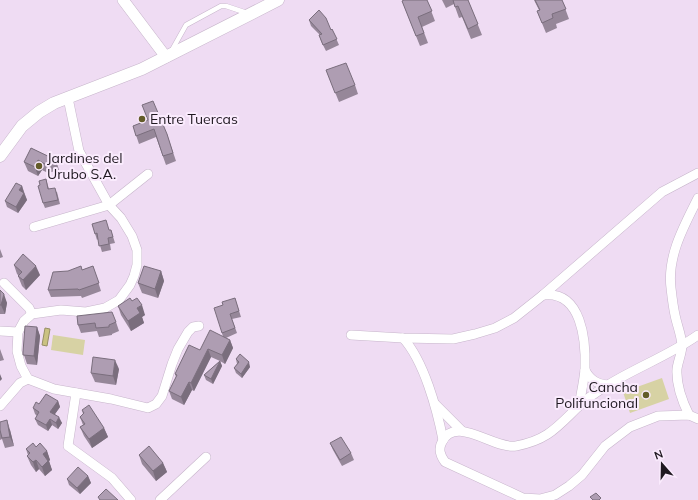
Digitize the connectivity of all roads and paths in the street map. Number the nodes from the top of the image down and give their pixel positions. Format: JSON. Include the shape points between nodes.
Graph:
{"nodes":[{"id":1,"x":123,"y":0,"type":"edge"},
{"id":2,"x":278,"y":0,"type":"edge"},
{"id":3,"x":249,"y":14,"type":"junction"},
{"id":4,"x":167,"y":56,"type":"junction"},
{"id":5,"x":68,"y":98,"type":"junction"},
{"id":6,"x":0,"y":156,"type":"edge"},
{"id":7,"x":698,"y":173,"type":"edge"},
{"id":8,"x":148,"y":174,"type":"dead end"},
{"id":9,"x":698,"y":198,"type":"edge"},
{"id":10,"x":109,"y":205,"type":"junction"},
{"id":11,"x":34,"y":227,"type":"dead end"},
{"id":12,"x":4,"y":283,"type":"dead end"},
{"id":13,"x":543,"y":296,"type":"junction"},
{"id":14,"x":32,"y":314,"type":"junction"},
{"id":15,"x":199,"y":326,"type":"dead end"},
{"id":16,"x":0,"y":331,"type":"edge"},
{"id":17,"x":18,"y":332,"type":"junction"},
{"id":18,"x":351,"y":335,"type":"dead end"},
{"id":19,"x":698,"y":335,"type":"edge"},
{"id":20,"x":403,"y":338,"type":"junction"},
{"id":21,"x":682,"y":346,"type":"junction"},
{"id":22,"x":585,"y":370,"type":"junction"},
{"id":23,"x":28,"y":379,"type":"junction"},
{"id":24,"x":608,"y":385,"type":"junction"},
{"id":25,"x":76,"y":392,"type":"junction"},
{"id":26,"x":434,"y":403,"type":"junction"},
{"id":27,"x":0,"y":406,"type":"edge"},
{"id":28,"x":580,"y":406,"type":"junction"},
{"id":29,"x":694,"y":417,"type":"edge"},
{"id":30,"x":462,"y":430,"type":"junction"},
{"id":31,"x":443,"y":440,"type":"junction"},
{"id":32,"x":206,"y":457,"type":"dead end"},
{"id":33,"x":131,"y":500,"type":"edge"},
{"id":34,"x":160,"y":500,"type":"edge"}],
"edges":[{"from":1,"to":4,"type":"street"},
{"from":2,"to":3,"type":"main road"},
{"from":3,"to":4,"type":"main road"},
{"from":3,"to":4,"type":"lane","via":[[221,6],[186,25]]},
{"from":4,"to":5,"type":"main road"},
{"from":5,"to":6,"type":"main road","via":[[39,112],[22,126]]},
{"from":5,"to":10,"type":"street","via":[[79,151]]},
{"from":7,"to":13,"type":"street","via":[[662,192]]},
{"from":8,"to":10,"type":"street"},
{"from":9,"to":21,"type":"street","via":[[680,233],[672,260],[670,286]]},
{"from":10,"to":11,"type":"street"},
{"from":10,"to":14,"type":"street","via":[[132,236],[136,250],[136,265],[130,286],[119,300],[105,308],[86,312],[61,310]]},
{"from":12,"to":14,"type":"street"},
{"from":13,"to":20,"type":"street","via":[[514,318],[495,328],[475,334],[453,339]]},
{"from":13,"to":22,"type":"street","via":[[559,296],[572,306],[581,324]]},
{"from":14,"to":17,"type":"street"},
{"from":15,"to":25,"type":"street","via":[[188,332],[178,349],[162,396],[156,404],[148,408]]},
{"from":16,"to":17,"type":"street"},
{"from":17,"to":23,"type":"street","via":[[17,351]]},
{"from":18,"to":20,"type":"street"},
{"from":19,"to":21,"type":"street"},
{"from":20,"to":26,"type":"street","via":[[411,346]]},
{"from":21,"to":24,"type":"street"},
{"from":21,"to":29,"type":"street","via":[[677,369],[678,384],[682,401]]},
{"from":22,"to":24,"type":"street","via":[[594,381]]},
{"from":22,"to":28,"type":"street"},
{"from":23,"to":25,"type":"street","via":[[54,389]]},
{"from":23,"to":27,"type":"street","via":[[20,383]]},
{"from":24,"to":28,"type":"street"},
{"from":25,"to":33,"type":"street","via":[[68,446],[112,478]]},
{"from":26,"to":30,"type":"street"},
{"from":26,"to":31,"type":"street"},
{"from":28,"to":30,"type":"street","via":[[557,429],[537,441],[514,447],[493,443]]},
{"from":29,"to":31,"type":"street","via":[[658,416],[630,427],[605,446],[582,475],[569,486],[555,495],[540,499],[524,498],[445,462],[440,451]]},
{"from":30,"to":31,"type":"street","via":[[452,432]]},
{"from":32,"to":34,"type":"street"}]}
